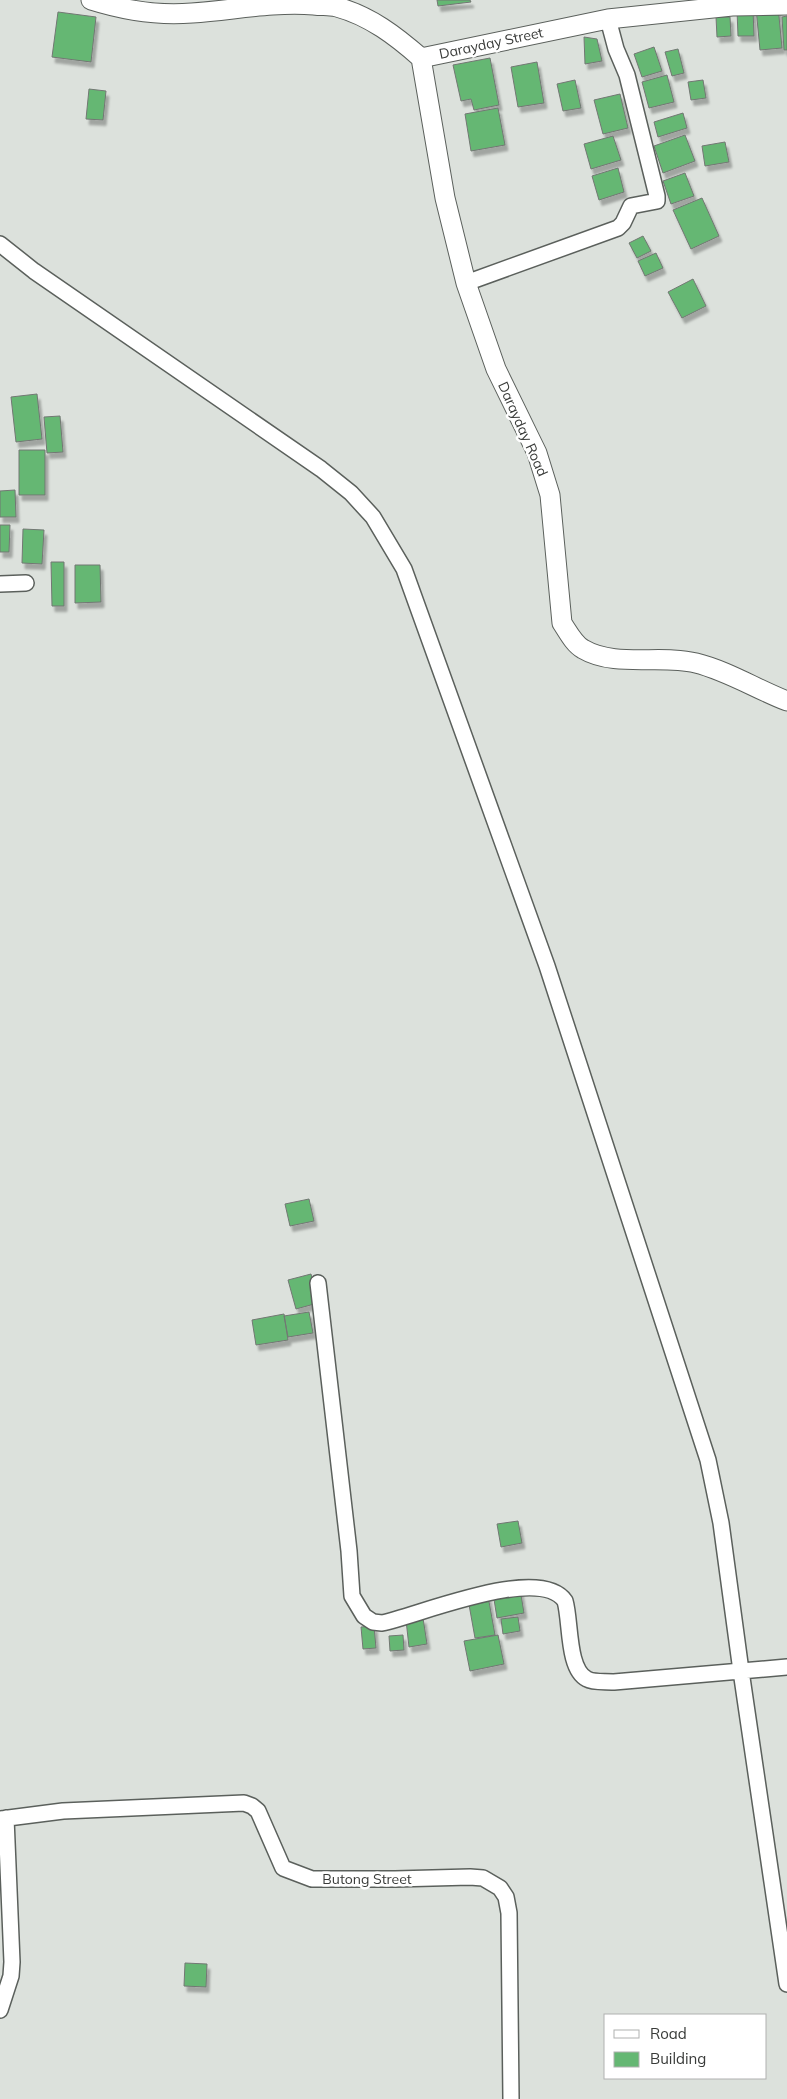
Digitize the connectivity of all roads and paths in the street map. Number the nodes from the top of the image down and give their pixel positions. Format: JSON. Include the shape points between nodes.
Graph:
{"nodes":[{"id":1,"x":90,"y":0,"type":"edge"},
{"id":2,"x":689,"y":5,"type":"edge"},
{"id":3,"x":787,"y":5,"type":"edge"},
{"id":4,"x":608,"y":19,"type":"junction"},
{"id":5,"x":422,"y":58,"type":"junction"},
{"id":6,"x":0,"y":244,"type":"edge"},
{"id":7,"x":466,"y":283,"type":"junction"},
{"id":8,"x":26,"y":583,"type":"dead end"},
{"id":9,"x":0,"y":584,"type":"edge"},
{"id":10,"x":787,"y":701,"type":"edge"},
{"id":11,"x":318,"y":1283,"type":"dead end"},
{"id":12,"x":787,"y":1667,"type":"edge"},
{"id":13,"x":740,"y":1671,"type":"junction"},
{"id":14,"x":3,"y":1818,"type":"edge"},
{"id":15,"x":787,"y":1984,"type":"edge"},
{"id":16,"x":0,"y":2010,"type":"edge"},
{"id":17,"x":511,"y":2099,"type":"edge"}],
"edges":[{"from":1,"to":5,"type":"street","name":"Darayday Street","via":[[131,10],[162,13],[286,3],[336,7],[366,18]]},
{"from":2,"to":3,"type":"street","name":"Darayday Street"},
{"from":2,"to":4,"type":"street","name":"Darayday Street"},
{"from":4,"to":5,"type":"street","name":"Darayday Street"},
{"from":4,"to":7,"type":"street","via":[[627,76],[656,201],[631,206],[618,228]]},
{"from":5,"to":7,"type":"street","name":"Darayday Road","via":[[445,198]]},
{"from":6,"to":13,"type":"street","via":[[351,493],[373,517],[404,569],[547,966],[699,1429],[721,1522]]},
{"from":7,"to":10,"type":"street","name":"Darayday Road","via":[[496,368],[543,471],[554,525],[562,623],[570,636],[582,649],[601,657],[693,662],[717,669]]},
{"from":8,"to":9,"type":"street"},
{"from":11,"to":13,"type":"street","via":[[352,1596],[364,1616],[382,1623],[458,1600],[537,1587],[552,1590],[565,1601],[574,1662],[581,1676],[588,1680],[614,1682]]},
{"from":12,"to":13,"type":"street"},
{"from":13,"to":15,"type":"street"},
{"from":14,"to":16,"type":"street","via":[[12,1962]]},
{"from":14,"to":17,"type":"street","name":"Butong Street","via":[[63,1811],[244,1803],[258,1811],[282,1868],[312,1879],[470,1877],[492,1882],[506,1897],[508,1913]]}]}
